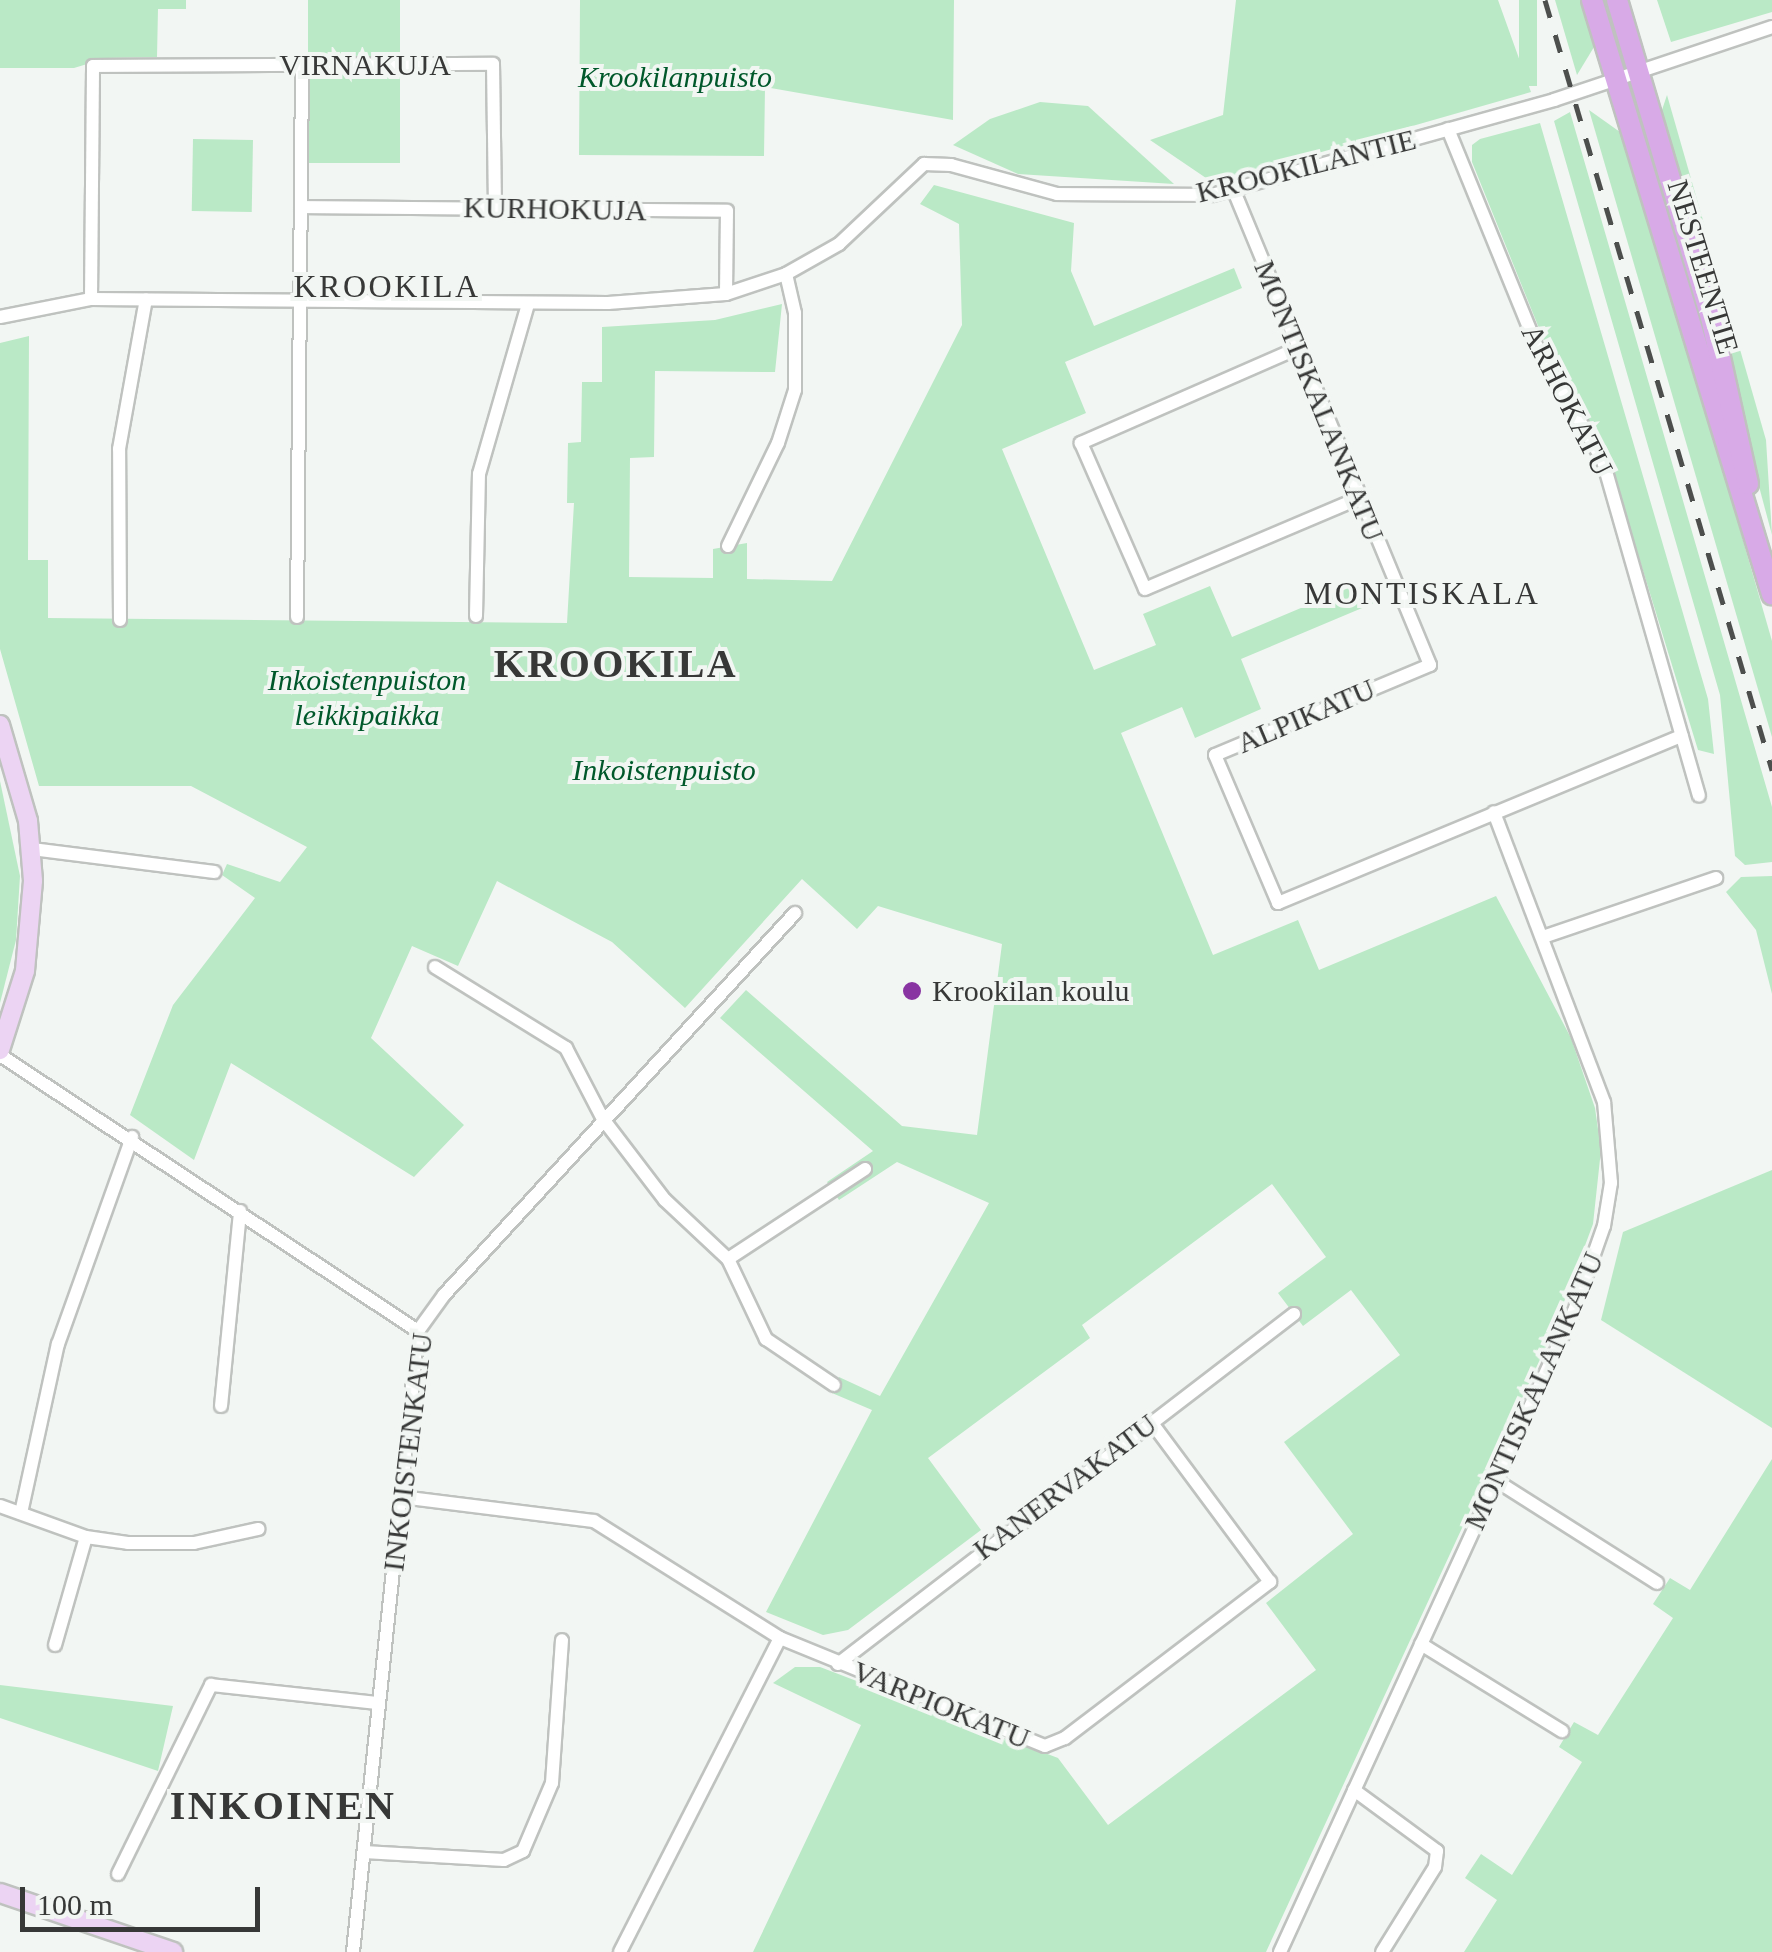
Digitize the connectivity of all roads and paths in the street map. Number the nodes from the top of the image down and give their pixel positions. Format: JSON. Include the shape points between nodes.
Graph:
{"nodes":[{"id":1,"x":1592,"y":0,"type":"edge"},
{"id":2,"x":1617,"y":0,"type":"edge"},
{"id":3,"x":1772,"y":27,"type":"edge"},
{"id":4,"x":302,"y":65,"type":"junction"},
{"id":5,"x":1639,"y":72,"type":"junction"},
{"id":6,"x":1616,"y":80,"type":"junction"},
{"id":7,"x":1448,"y":129,"type":"junction"},
{"id":8,"x":1234,"y":191,"type":"junction"},
{"id":9,"x":300,"y":207,"type":"junction"},
{"id":10,"x":494,"y":209,"type":"junction"},
{"id":11,"x":786,"y":274,"type":"junction"},
{"id":12,"x":726,"y":294,"type":"junction"},
{"id":13,"x":146,"y":298,"type":"junction"},
{"id":14,"x":91,"y":299,"type":"junction"},
{"id":15,"x":300,"y":302,"type":"junction"},
{"id":16,"x":528,"y":304,"type":"junction"},
{"id":17,"x":0,"y":317,"type":"edge"},
{"id":18,"x":1296,"y":349,"type":"junction"},
{"id":19,"x":1359,"y":498,"type":"junction"},
{"id":20,"x":728,"y":546,"type":"dead end"},
{"id":21,"x":1760,"y":550,"type":"junction"},
{"id":22,"x":1772,"y":594,"type":"edge"},
{"id":23,"x":476,"y":616,"type":"dead end"},
{"id":24,"x":298,"y":617,"type":"dead end"},
{"id":25,"x":120,"y":620,"type":"dead end"},
{"id":26,"x":1430,"y":665,"type":"joint"},
{"id":27,"x":0,"y":725,"type":"edge"},
{"id":28,"x":1682,"y":736,"type":"junction"},
{"id":29,"x":1699,"y":794,"type":"dead end"},
{"id":30,"x":1494,"y":812,"type":"junction"},
{"id":31,"x":32,"y":849,"type":"junction"},
{"id":32,"x":215,"y":872,"type":"dead end"},
{"id":33,"x":1716,"y":878,"type":"dead end"},
{"id":34,"x":795,"y":913,"type":"dead end"},
{"id":35,"x":1543,"y":936,"type":"junction"},
{"id":36,"x":435,"y":967,"type":"dead end"},
{"id":37,"x":0,"y":1052,"type":"edge"},
{"id":38,"x":603,"y":1120,"type":"junction"},
{"id":39,"x":132,"y":1137,"type":"junction"},
{"id":40,"x":865,"y":1170,"type":"dead end"},
{"id":41,"x":240,"y":1211,"type":"junction"},
{"id":42,"x":728,"y":1259,"type":"junction"},
{"id":43,"x":1294,"y":1314,"type":"dead end"},
{"id":44,"x":418,"y":1331,"type":"junction"},
{"id":45,"x":834,"y":1385,"type":"dead end"},
{"id":46,"x":221,"y":1406,"type":"dead end"},
{"id":47,"x":1152,"y":1423,"type":"junction"},
{"id":48,"x":1495,"y":1480,"type":"junction"},
{"id":49,"x":401,"y":1496,"type":"junction"},
{"id":50,"x":0,"y":1506,"type":"edge"},
{"id":51,"x":21,"y":1513,"type":"junction"},
{"id":52,"x":258,"y":1530,"type":"dead end"},
{"id":53,"x":86,"y":1537,"type":"junction"},
{"id":54,"x":1657,"y":1583,"type":"dead end"},
{"id":55,"x":780,"y":1638,"type":"junction"},
{"id":56,"x":562,"y":1640,"type":"dead end"},
{"id":57,"x":56,"y":1644,"type":"dead end"},
{"id":58,"x":1421,"y":1644,"type":"junction"},
{"id":59,"x":838,"y":1664,"type":"junction"},
{"id":60,"x":378,"y":1703,"type":"junction"},
{"id":61,"x":1562,"y":1730,"type":"dead end"},
{"id":62,"x":1354,"y":1790,"type":"junction"},
{"id":63,"x":364,"y":1852,"type":"junction"},
{"id":64,"x":118,"y":1874,"type":"dead end"},
{"id":65,"x":0,"y":1893,"type":"edge"},
{"id":66,"x":173,"y":1952,"type":"edge"},
{"id":67,"x":353,"y":1952,"type":"edge"},
{"id":68,"x":620,"y":1952,"type":"edge"},
{"id":69,"x":1280,"y":1952,"type":"edge"},
{"id":70,"x":1382,"y":1952,"type":"edge"}],
"edges":[{"from":1,"to":6,"type":"main road","name":"NESTEENTIE"},
{"from":2,"to":5,"type":"main road","name":"NESTEENTIE"},
{"from":3,"to":5,"type":"street","name":"KROOKILANTIE"},
{"from":4,"to":9,"type":"street"},
{"from":4,"to":10,"type":"street","name":"VIRNAKUJA","via":[[493,64]]},
{"from":4,"to":14,"type":"street","name":"VIRNAKUJA","via":[[93,66]]},
{"from":5,"to":6,"type":"street","name":"KROOKILANTIE"},
{"from":5,"to":21,"type":"main road","name":"NESTEENTIE","via":[[1710,317]]},
{"from":6,"to":7,"type":"street","name":"KROOKILANTIE"},
{"from":6,"to":21,"type":"main road","name":"NESTEENTIE"},
{"from":7,"to":8,"type":"street","name":"KROOKILANTIE"},
{"from":7,"to":28,"type":"street","name":"ARHOKATU","via":[[1538,347],[1603,461]]},
{"from":8,"to":11,"type":"street","name":"KROOKILANTIE","via":[[1137,200],[1057,194],[933,163],[916,168],[839,244]]},
{"from":8,"to":18,"type":"street","name":"MONTISKALANKATU"},
{"from":9,"to":10,"type":"street","name":"KURHOKUJA"},
{"from":9,"to":15,"type":"street"},
{"from":10,"to":12,"type":"street","name":"KURHOKUJA","via":[[727,211]]},
{"from":11,"to":12,"type":"street"},
{"from":11,"to":20,"type":"street","via":[[796,359],[790,416]]},
{"from":12,"to":16,"type":"street"},
{"from":13,"to":14,"type":"street"},
{"from":13,"to":15,"type":"street"},
{"from":13,"to":25,"type":"street","via":[[118,449]]},
{"from":14,"to":17,"type":"street"},
{"from":15,"to":16,"type":"street"},
{"from":15,"to":24,"type":"street"},
{"from":16,"to":23,"type":"street","via":[[479,474]]},
{"from":18,"to":19,"type":"street","name":"MONTISKALANKATU"},
{"from":18,"to":19,"type":"street","via":[[1081,442],[1145,589]]},
{"from":19,"to":26,"type":"street","name":"MONTISKALANKATU"},
{"from":21,"to":22,"type":"main road","name":"NESTEENTIE"},
{"from":26,"to":30,"type":"street","name":"ALPIKATU","via":[[1215,754],[1278,902]]},
{"from":27,"to":31,"type":"street"},
{"from":28,"to":29,"type":"street","name":"ARHOKATU"},
{"from":28,"to":30,"type":"street"},
{"from":30,"to":35,"type":"street","name":"MONTISKALANKATU"},
{"from":31,"to":32,"type":"street"},
{"from":31,"to":37,"type":"street","via":[[25,971]]},
{"from":33,"to":35,"type":"street"},
{"from":34,"to":38,"type":"street","name":"INKOISTENKATU"},
{"from":35,"to":48,"type":"street","name":"MONTISKALANKATU","via":[[1604,1102],[1610,1183],[1593,1266]]},
{"from":36,"to":38,"type":"street","via":[[566,1048]]},
{"from":37,"to":39,"type":"street"},
{"from":38,"to":42,"type":"street","via":[[666,1200]]},
{"from":38,"to":44,"type":"street","name":"INKOISTENKATU"},
{"from":39,"to":41,"type":"street"},
{"from":39,"to":51,"type":"street","via":[[58,1344]]},
{"from":40,"to":42,"type":"street"},
{"from":41,"to":44,"type":"street"},
{"from":41,"to":46,"type":"street"},
{"from":42,"to":45,"type":"street","via":[[766,1339]]},
{"from":43,"to":47,"type":"street","name":"KANERVAKATU"},
{"from":44,"to":49,"type":"street","name":"INKOISTENKATU"},
{"from":47,"to":59,"type":"street","name":"KANERVAKATU"},
{"from":47,"to":59,"type":"street","name":"VARPIOKATU","via":[[1270,1582],[1065,1738],[1045,1746]]},
{"from":48,"to":54,"type":"street"},
{"from":48,"to":58,"type":"street","name":"MONTISKALANKATU"},
{"from":49,"to":55,"type":"street","name":"VARPIOKATU","via":[[594,1520]]},
{"from":49,"to":60,"type":"street","name":"INKOISTENKATU"},
{"from":50,"to":51,"type":"street"},
{"from":51,"to":53,"type":"street"},
{"from":52,"to":53,"type":"street","via":[[194,1543]]},
{"from":53,"to":57,"type":"street"},
{"from":55,"to":59,"type":"street","name":"VARPIOKATU"},
{"from":55,"to":68,"type":"street"},
{"from":56,"to":63,"type":"street","via":[[552,1784],[523,1851],[504,1860]]},
{"from":58,"to":61,"type":"street"},
{"from":58,"to":62,"type":"street","name":"MONTISKALANKATU"},
{"from":60,"to":63,"type":"street","name":"INKOISTENKATU"},
{"from":60,"to":64,"type":"street","via":[[210,1685]]},
{"from":62,"to":69,"type":"street","name":"MONTISKALANKATU"},
{"from":62,"to":70,"type":"street","via":[[1437,1851],[1435,1867]]},
{"from":63,"to":67,"type":"street","name":"INKOISTENKATU"},
{"from":65,"to":66,"type":"street"}]}
